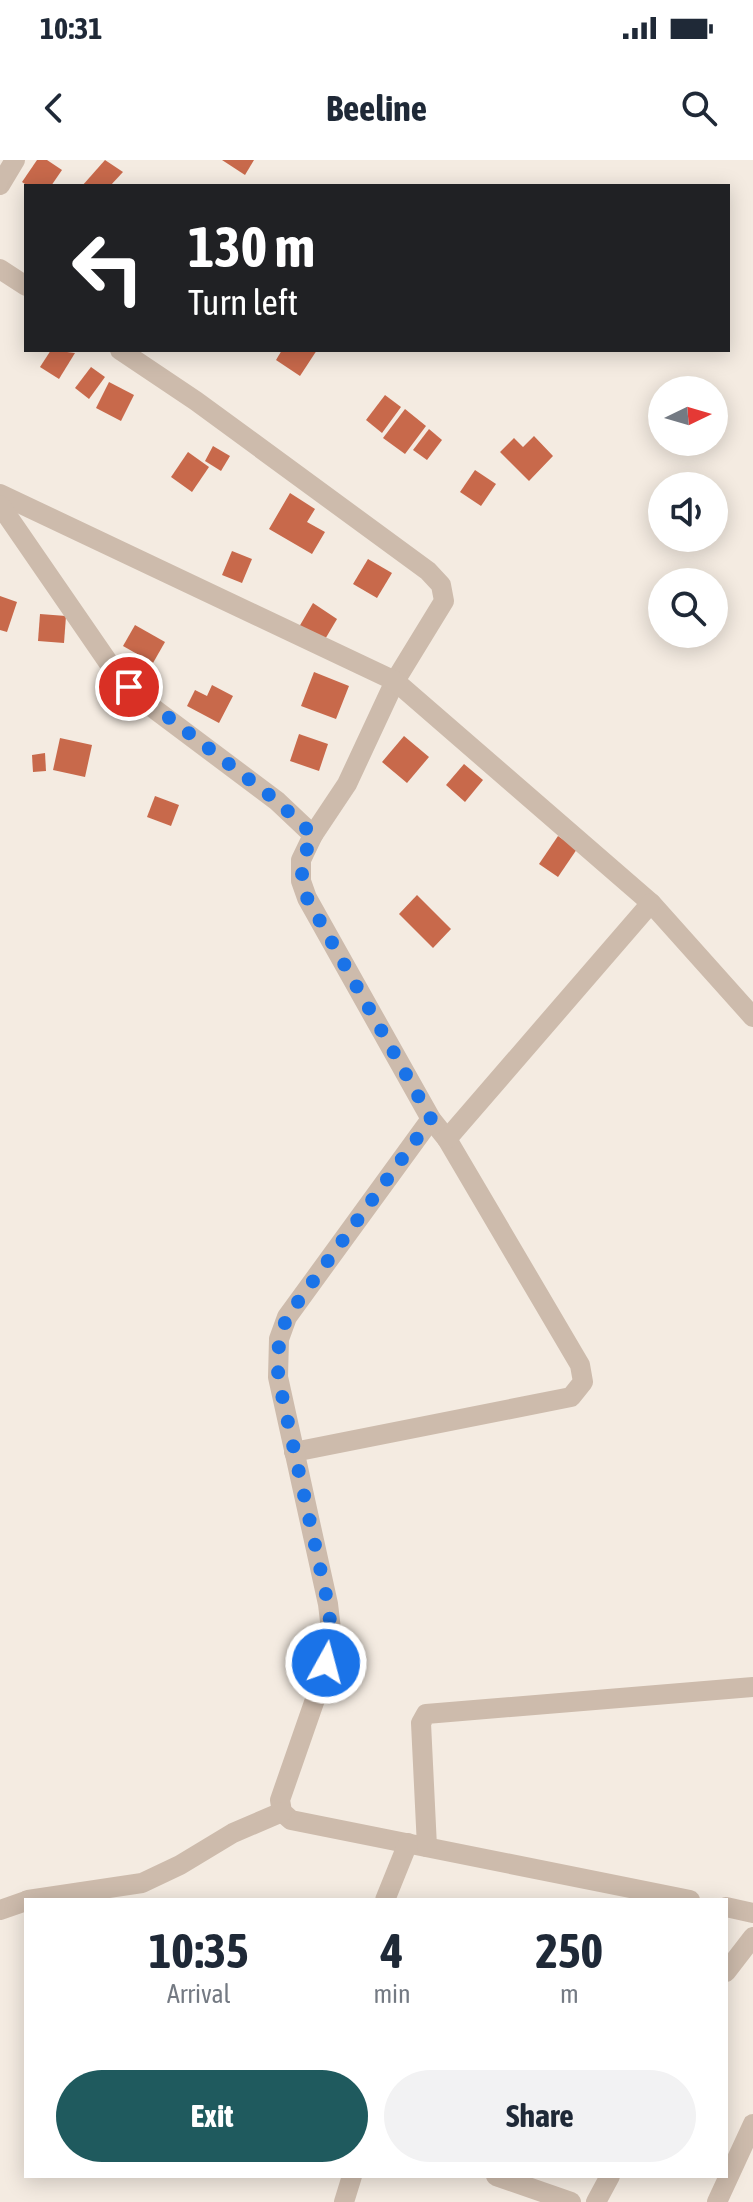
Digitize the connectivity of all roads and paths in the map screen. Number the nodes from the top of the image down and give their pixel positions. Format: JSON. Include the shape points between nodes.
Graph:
{"nodes":[{"id":1,"x":15,"y":160,"type":"edge"},
{"id":2,"x":0,"y":185,"type":"edge"},
{"id":3,"x":0,"y":269,"type":"edge"},
{"id":4,"x":24,"y":285,"type":"edge"},
{"id":5,"x":123,"y":352,"type":"edge"},
{"id":6,"x":0,"y":494,"type":"edge"},
{"id":7,"x":0,"y":505,"type":"edge"},
{"id":8,"x":395,"y":681,"type":"junction"},
{"id":9,"x":313,"y":835,"type":"junction"},
{"id":10,"x":651,"y":903,"type":"junction"},
{"id":11,"x":753,"y":1017,"type":"edge"},
{"id":12,"x":431,"y":1119,"type":"junction"},
{"id":13,"x":447,"y":1139,"type":"junction"},
{"id":14,"x":294,"y":1452,"type":"junction"},
{"id":15,"x":753,"y":1687,"type":"edge"},
{"id":16,"x":282,"y":1812,"type":"junction"},
{"id":17,"x":418,"y":1845,"type":"junction"},
{"id":18,"x":41,"y":1898,"type":"edge"},
{"id":19,"x":386,"y":1898,"type":"edge"},
{"id":20,"x":680,"y":1898,"type":"edge"},
{"id":21,"x":24,"y":1901,"type":"edge"},
{"id":22,"x":728,"y":1907,"type":"edge"},
{"id":23,"x":0,"y":1910,"type":"edge"},
{"id":24,"x":753,"y":1913,"type":"edge"},
{"id":25,"x":753,"y":1937,"type":"edge"},
{"id":26,"x":728,"y":1969,"type":"edge"},
{"id":27,"x":753,"y":2124,"type":"edge"},
{"id":28,"x":351,"y":2178,"type":"edge"},
{"id":29,"x":502,"y":2178,"type":"edge"},
{"id":30,"x":609,"y":2178,"type":"edge"},
{"id":31,"x":344,"y":2202,"type":"edge"},
{"id":32,"x":571,"y":2202,"type":"edge"},
{"id":33,"x":596,"y":2202,"type":"edge"},
{"id":34,"x":717,"y":2202,"type":"edge"}],
"edges":[{"from":1,"to":2,"type":"street"},
{"from":3,"to":4,"type":"street"},
{"from":5,"to":8,"type":"street","via":[[441,585],[444,601]]},
{"from":6,"to":8,"type":"street"},
{"from":7,"to":9,"type":"street","via":[[117,675]]},
{"from":8,"to":9,"type":"street","via":[[347,784]]},
{"from":8,"to":10,"type":"street"},
{"from":9,"to":12,"type":"street","via":[[301,860],[307,898]]},
{"from":10,"to":11,"type":"street"},
{"from":10,"to":13,"type":"street"},
{"from":12,"to":13,"type":"street"},
{"from":12,"to":14,"type":"street","via":[[287,1317],[279,1339],[278,1377]]},
{"from":13,"to":14,"type":"street","via":[[580,1365],[583,1382],[571,1397]]},
{"from":14,"to":16,"type":"street","via":[[332,1638],[280,1800]]},
{"from":15,"to":17,"type":"street","via":[[426,1714],[421,1723]]},
{"from":16,"to":17,"type":"street","via":[[291,1820]]},
{"from":16,"to":18,"type":"street","via":[[142,1883]]},
{"from":17,"to":19,"type":"street"},
{"from":17,"to":20,"type":"street"},
{"from":21,"to":23,"type":"street"},
{"from":22,"to":24,"type":"street"},
{"from":25,"to":26,"type":"street"},
{"from":27,"to":34,"type":"street"},
{"from":28,"to":31,"type":"street"},
{"from":29,"to":32,"type":"street"},
{"from":30,"to":33,"type":"street"}]}
